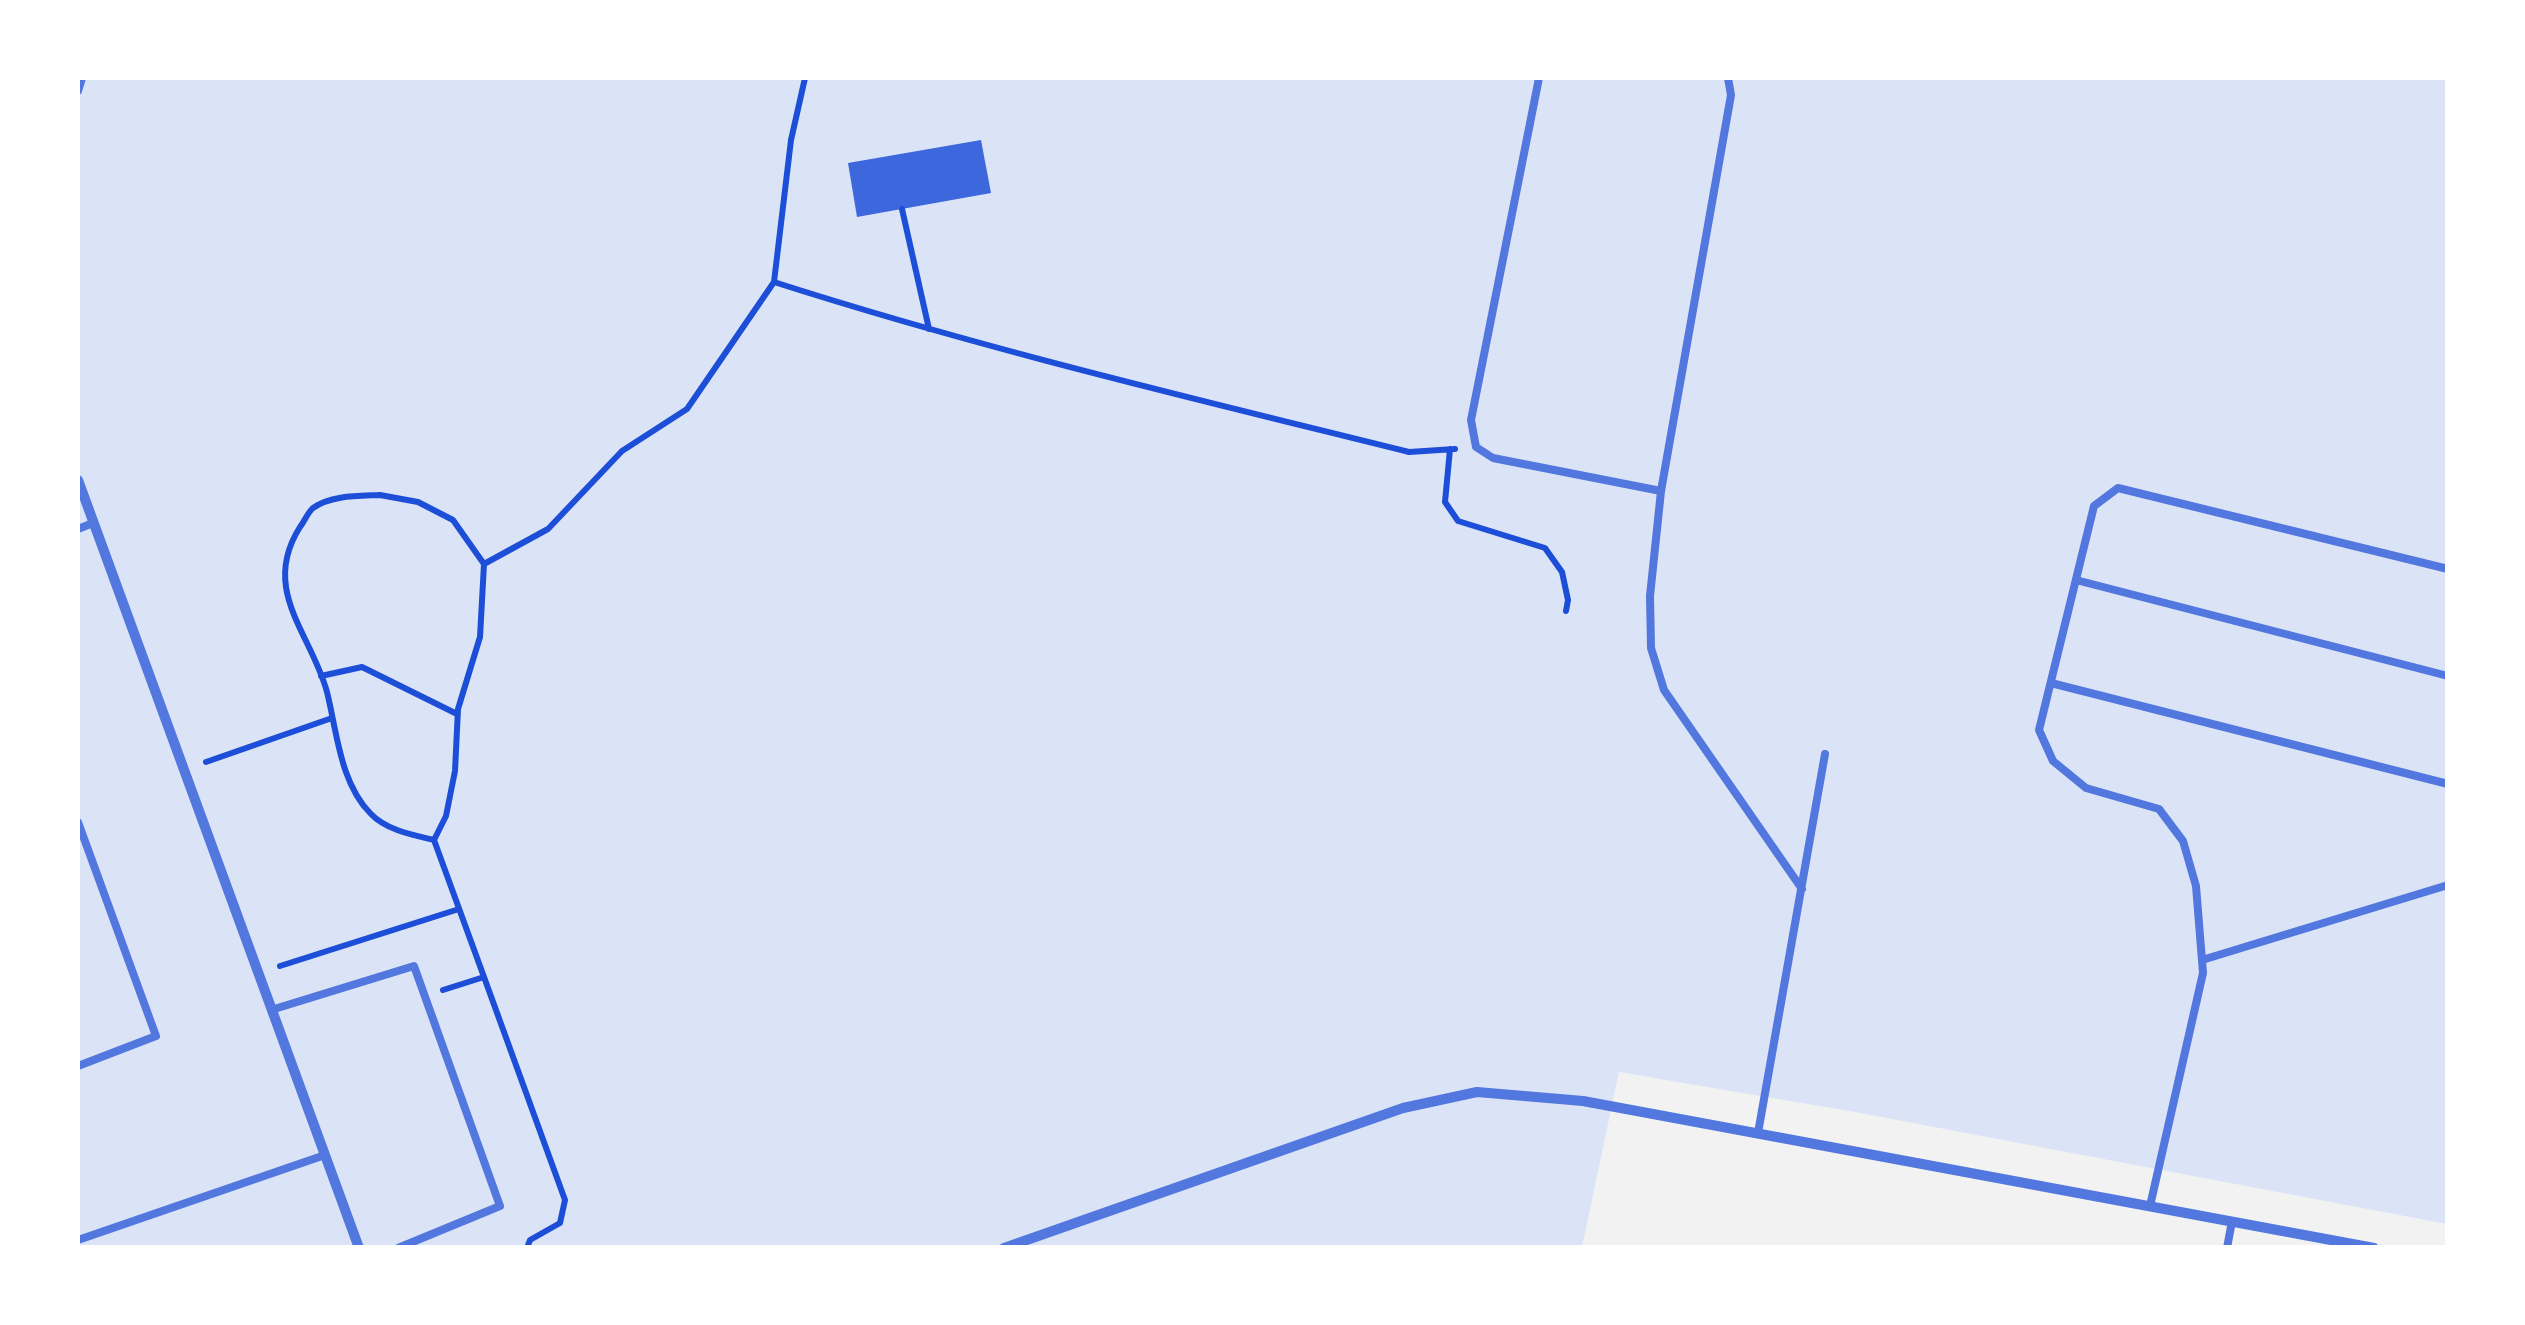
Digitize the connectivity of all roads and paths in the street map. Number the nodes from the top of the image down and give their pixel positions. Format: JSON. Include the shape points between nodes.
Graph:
{"nodes":[{"id":1,"x":82,"y":78,"type":"edge"},
{"id":2,"x":805,"y":78,"type":"edge"},
{"id":3,"x":1540,"y":78,"type":"edge"},
{"id":4,"x":1728,"y":78,"type":"edge"},
{"id":5,"x":78,"y":91,"type":"edge"},
{"id":6,"x":902,"y":208,"type":"dead end"},
{"id":7,"x":774,"y":282,"type":"junction"},
{"id":8,"x":929,"y":329,"type":"junction"},
{"id":9,"x":1476,"y":447,"type":"junction"},
{"id":10,"x":1450,"y":449,"type":"junction"},
{"id":11,"x":78,"y":480,"type":"edge"},
{"id":12,"x":1661,"y":491,"type":"junction"},
{"id":13,"x":93,"y":522,"type":"junction"},
{"id":14,"x":78,"y":529,"type":"edge"},
{"id":15,"x":484,"y":564,"type":"junction"},
{"id":16,"x":2448,"y":569,"type":"edge"},
{"id":17,"x":2076,"y":580,"type":"junction"},
{"id":18,"x":1566,"y":611,"type":"dead end"},
{"id":19,"x":320,"y":676,"type":"junction"},
{"id":20,"x":2448,"y":676,"type":"edge"},
{"id":21,"x":2051,"y":683,"type":"junction"},
{"id":22,"x":457,"y":714,"type":"junction"},
{"id":23,"x":332,"y":718,"type":"junction"},
{"id":24,"x":1825,"y":754,"type":"dead end"},
{"id":25,"x":184,"y":770,"type":"junction"},
{"id":26,"x":2448,"y":784,"type":"edge"},
{"id":27,"x":78,"y":822,"type":"edge"},
{"id":28,"x":434,"y":840,"type":"junction"},
{"id":29,"x":2448,"y":884,"type":"edge"},
{"id":30,"x":1802,"y":889,"type":"junction"},
{"id":31,"x":459,"y":909,"type":"junction"},
{"id":32,"x":2202,"y":960,"type":"junction"},
{"id":33,"x":258,"y":973,"type":"junction"},
{"id":34,"x":484,"y":977,"type":"junction"},
{"id":35,"x":425,"y":996,"type":"junction"},
{"id":36,"x":272,"y":1010,"type":"junction"},
{"id":37,"x":78,"y":1066,"type":"edge"},
{"id":38,"x":1758,"y":1133,"type":"junction"},
{"id":39,"x":325,"y":1155,"type":"junction"},
{"id":40,"x":2150,"y":1206,"type":"junction"},
{"id":41,"x":2232,"y":1221,"type":"junction"},
{"id":42,"x":78,"y":1240,"type":"edge"},
{"id":43,"x":359,"y":1248,"type":"edge"},
{"id":44,"x":398,"y":1248,"type":"edge"},
{"id":45,"x":527,"y":1248,"type":"edge"},
{"id":46,"x":1004,"y":1248,"type":"edge"},
{"id":47,"x":2228,"y":1248,"type":"edge"},
{"id":48,"x":2374,"y":1248,"type":"edge"}],
"edges":[{"from":1,"to":5,"type":"lane"},
{"from":2,"to":7,"type":"path"},
{"from":3,"to":9,"type":"lane","via":[[1470,420]]},
{"from":4,"to":12,"type":"lane","via":[[1731,95]]},
{"from":6,"to":8,"type":"path"},
{"from":7,"to":8,"type":"path"},
{"from":7,"to":15,"type":"path","via":[[687,409],[622,451],[548,528]]},
{"from":8,"to":10,"type":"path","via":[[1409,452]]},
{"from":9,"to":10,"type":"path"},
{"from":9,"to":12,"type":"lane","via":[[1493,458]]},
{"from":10,"to":18,"type":"path","via":[[1445,502],[1458,521],[1544,548],[1562,572]]},
{"from":11,"to":13,"type":"street"},
{"from":12,"to":30,"type":"lane","via":[[1650,631],[1664,690]]},
{"from":13,"to":14,"type":"lane"},
{"from":13,"to":25,"type":"street"},
{"from":15,"to":19,"type":"path","via":[[453,520],[418,502],[346,496],[312,508],[282,573]]},
{"from":15,"to":22,"type":"path","via":[[480,637]]},
{"from":16,"to":17,"type":"lane","via":[[2118,488],[2094,506]]},
{"from":17,"to":20,"type":"lane"},
{"from":17,"to":21,"type":"lane"},
{"from":19,"to":22,"type":"path","via":[[362,667]]},
{"from":19,"to":23,"type":"path"},
{"from":21,"to":26,"type":"lane"},
{"from":21,"to":32,"type":"lane","via":[[2039,730],[2053,760],[2086,788],[2159,808],[2184,842],[2196,886]]},
{"from":22,"to":28,"type":"path","via":[[455,771]]},
{"from":23,"to":25,"type":"path"},
{"from":23,"to":28,"type":"path","via":[[343,768],[371,815],[402,833]]},
{"from":24,"to":30,"type":"lane"},
{"from":25,"to":33,"type":"street"},
{"from":27,"to":37,"type":"lane","via":[[156,1036]]},
{"from":28,"to":31,"type":"path"},
{"from":29,"to":32,"type":"lane"},
{"from":30,"to":38,"type":"lane"},
{"from":31,"to":33,"type":"path"},
{"from":31,"to":34,"type":"path"},
{"from":32,"to":40,"type":"lane"},
{"from":33,"to":36,"type":"street"},
{"from":34,"to":35,"type":"path"},
{"from":34,"to":45,"type":"path","via":[[565,1200],[560,1223]]},
{"from":35,"to":36,"type":"lane","via":[[414,966]]},
{"from":35,"to":44,"type":"lane","via":[[500,1206]]},
{"from":36,"to":39,"type":"street"},
{"from":38,"to":40,"type":"street"},
{"from":38,"to":46,"type":"street","via":[[1584,1100],[1478,1092],[1403,1108]]},
{"from":39,"to":42,"type":"lane"},
{"from":39,"to":43,"type":"street"},
{"from":40,"to":41,"type":"street"},
{"from":41,"to":47,"type":"lane"},
{"from":41,"to":48,"type":"street"}]}
